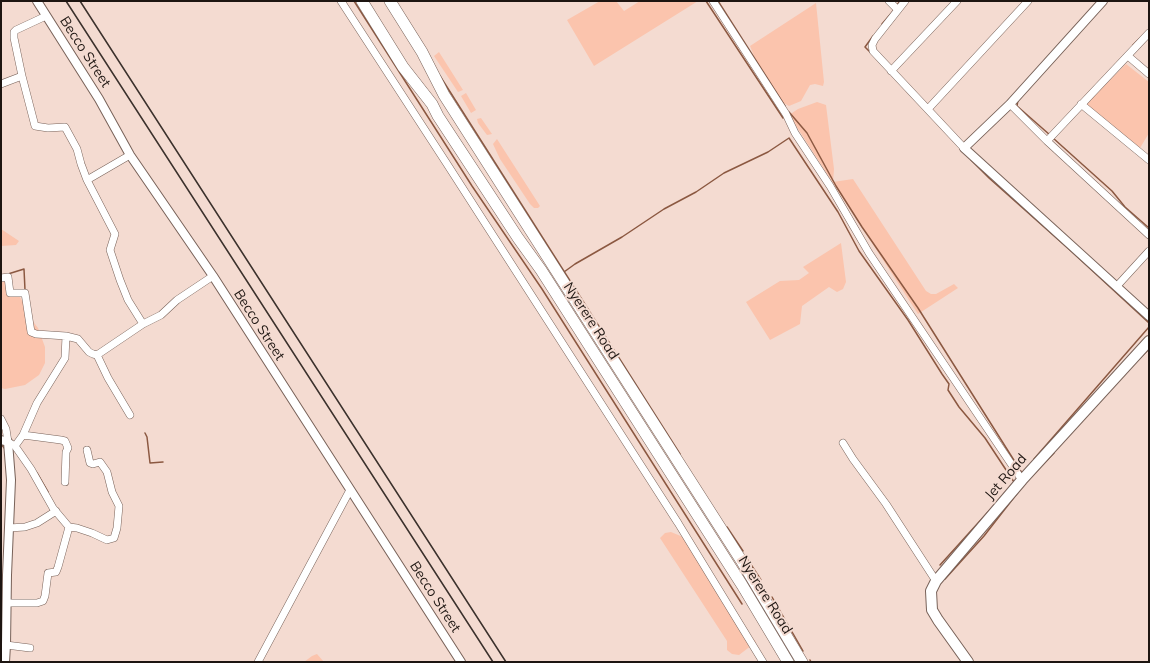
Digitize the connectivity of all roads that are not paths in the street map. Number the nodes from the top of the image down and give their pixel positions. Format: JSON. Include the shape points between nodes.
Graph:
{"nodes":[{"id":1,"x":37,"y":1,"type":"edge"},
{"id":2,"x":341,"y":1,"type":"edge"},
{"id":3,"x":362,"y":1,"type":"edge"},
{"id":4,"x":390,"y":1,"type":"edge"},
{"id":5,"x":713,"y":1,"type":"edge"},
{"id":6,"x":889,"y":1,"type":"edge"},
{"id":7,"x":905,"y":1,"type":"edge"},
{"id":8,"x":957,"y":1,"type":"edge"},
{"id":9,"x":1028,"y":1,"type":"edge"},
{"id":10,"x":1103,"y":1,"type":"edge"},
{"id":11,"x":898,"y":10,"type":"junction"},
{"id":12,"x":46,"y":16,"type":"junction"},
{"id":13,"x":1149,"y":33,"type":"edge"},
{"id":14,"x":1128,"y":56,"type":"junction"},
{"id":15,"x":891,"y":71,"type":"junction"},
{"id":16,"x":1149,"y":74,"type":"edge"},
{"id":17,"x":22,"y":76,"type":"junction"},
{"id":18,"x":1,"y":84,"type":"edge"},
{"id":19,"x":1010,"y":104,"type":"junction"},
{"id":20,"x":1082,"y":104,"type":"junction"},
{"id":21,"x":928,"y":110,"type":"junction"},
{"id":22,"x":1048,"y":141,"type":"junction"},
{"id":23,"x":964,"y":148,"type":"junction"},
{"id":24,"x":130,"y":155,"type":"junction"},
{"id":25,"x":1149,"y":160,"type":"edge"},
{"id":26,"x":87,"y":180,"type":"junction"},
{"id":27,"x":1149,"y":235,"type":"edge"},
{"id":28,"x":1149,"y":251,"type":"edge"},
{"id":29,"x":213,"y":276,"type":"junction"},
{"id":30,"x":1,"y":278,"type":"edge"},
{"id":31,"x":1118,"y":286,"type":"junction"},
{"id":32,"x":1149,"y":316,"type":"edge"},
{"id":33,"x":143,"y":324,"type":"junction"},
{"id":34,"x":66,"y":336,"type":"junction"},
{"id":35,"x":1149,"y":341,"type":"edge"},
{"id":36,"x":97,"y":355,"type":"junction"},
{"id":37,"x":130,"y":415,"type":"dead end"},
{"id":38,"x":1,"y":419,"type":"edge"},
{"id":39,"x":23,"y":434,"type":"junction"},
{"id":40,"x":8,"y":443,"type":"edge"},
{"id":41,"x":843,"y":443,"type":"dead end"},
{"id":42,"x":87,"y":450,"type":"dead end"},
{"id":43,"x":1022,"y":480,"type":"junction"},
{"id":44,"x":65,"y":482,"type":"dead end"},
{"id":45,"x":350,"y":490,"type":"junction"},
{"id":46,"x":56,"y":511,"type":"junction"},
{"id":47,"x":69,"y":527,"type":"junction"},
{"id":48,"x":9,"y":528,"type":"junction"},
{"id":49,"x":936,"y":581,"type":"junction"},
{"id":50,"x":8,"y":603,"type":"junction"},
{"id":51,"x":4,"y":615,"type":"edge"},
{"id":52,"x":6,"y":645,"type":"junction"},
{"id":53,"x":956,"y":645,"type":"junction"},
{"id":54,"x":30,"y":648,"type":"dead end"},
{"id":55,"x":4,"y":657,"type":"edge"},
{"id":56,"x":258,"y":662,"type":"edge"},
{"id":57,"x":461,"y":662,"type":"edge"},
{"id":58,"x":763,"y":662,"type":"edge"},
{"id":59,"x":788,"y":662,"type":"edge"},
{"id":60,"x":802,"y":662,"type":"edge"},
{"id":61,"x":964,"y":662,"type":"edge"},
{"id":62,"x":968,"y":662,"type":"edge"}],
"edges":[{"from":1,"to":12,"type":"street","name":"Becco Street"},
{"from":2,"to":58,"type":"street","via":[[678,523]]},
{"from":3,"to":59,"type":"highway","name":"Nyerere Road","via":[[403,67],[432,104],[541,270],[742,585]]},
{"from":4,"to":60,"type":"highway","name":"Nyerere Road","via":[[422,52],[448,101],[741,560]]},
{"from":5,"to":43,"type":"street","via":[[786,114],[795,133],[869,253]]},
{"from":6,"to":11,"type":"street"},
{"from":7,"to":11,"type":"street"},
{"from":8,"to":15,"type":"street"},
{"from":9,"to":21,"type":"street"},
{"from":10,"to":19,"type":"street"},
{"from":11,"to":15,"type":"street","via":[[872,45],[875,54]]},
{"from":12,"to":17,"type":"street","via":[[14,32]]},
{"from":12,"to":24,"type":"street","name":"Becco Street","via":[[99,99]]},
{"from":13,"to":14,"type":"street"},
{"from":14,"to":16,"type":"street"},
{"from":14,"to":20,"type":"street"},
{"from":15,"to":21,"type":"street"},
{"from":17,"to":18,"type":"street"},
{"from":17,"to":26,"type":"street","via":[[35,126],[65,127]]},
{"from":19,"to":22,"type":"street"},
{"from":19,"to":23,"type":"street"},
{"from":20,"to":22,"type":"street"},
{"from":20,"to":25,"type":"street"},
{"from":21,"to":23,"type":"street"},
{"from":22,"to":27,"type":"street"},
{"from":23,"to":31,"type":"street"},
{"from":24,"to":26,"type":"street"},
{"from":24,"to":29,"type":"street","name":"Becco Street"},
{"from":26,"to":33,"type":"street","via":[[115,234],[110,250],[128,300]]},
{"from":28,"to":31,"type":"street"},
{"from":29,"to":33,"type":"street","via":[[161,315]]},
{"from":29,"to":45,"type":"street","name":"Becco Street"},
{"from":30,"to":34,"type":"street","via":[[8,277],[10,294],[25,293],[32,332]]},
{"from":31,"to":32,"type":"street"},
{"from":33,"to":36,"type":"street"},
{"from":34,"to":36,"type":"street","via":[[78,339],[89,352]]},
{"from":34,"to":39,"type":"street","via":[[65,358],[37,403]]},
{"from":35,"to":43,"type":"main road","name":"Jet Road"},
{"from":36,"to":37,"type":"street"},
{"from":38,"to":40,"type":"street"},
{"from":39,"to":40,"type":"street"},
{"from":39,"to":44,"type":"street","via":[[65,441],[68,448]]},
{"from":40,"to":46,"type":"street","via":[[31,468]]},
{"from":40,"to":48,"type":"street","via":[[11,480]]},
{"from":41,"to":49,"type":"street"},
{"from":42,"to":47,"type":"street","via":[[90,463],[100,462],[107,472],[119,506],[117,528],[114,538],[107,540]]},
{"from":43,"to":49,"type":"main road","name":"Jet Road"},
{"from":45,"to":56,"type":"street"},
{"from":45,"to":57,"type":"street","name":"Becco Street"},
{"from":46,"to":47,"type":"street"},
{"from":46,"to":48,"type":"street","via":[[37,523]]},
{"from":47,"to":50,"type":"street","via":[[56,572],[48,573],[43,601]]},
{"from":48,"to":50,"type":"street"},
{"from":49,"to":53,"type":"main road","name":"Jet Road","via":[[931,591],[932,610]]},
{"from":50,"to":51,"type":"street"},
{"from":51,"to":52,"type":"street"},
{"from":52,"to":54,"type":"street"},
{"from":52,"to":55,"type":"street"},
{"from":53,"to":61,"type":"main road","name":"Jet Road"},
{"from":53,"to":62,"type":"main road","name":"Jet Road"}]}
